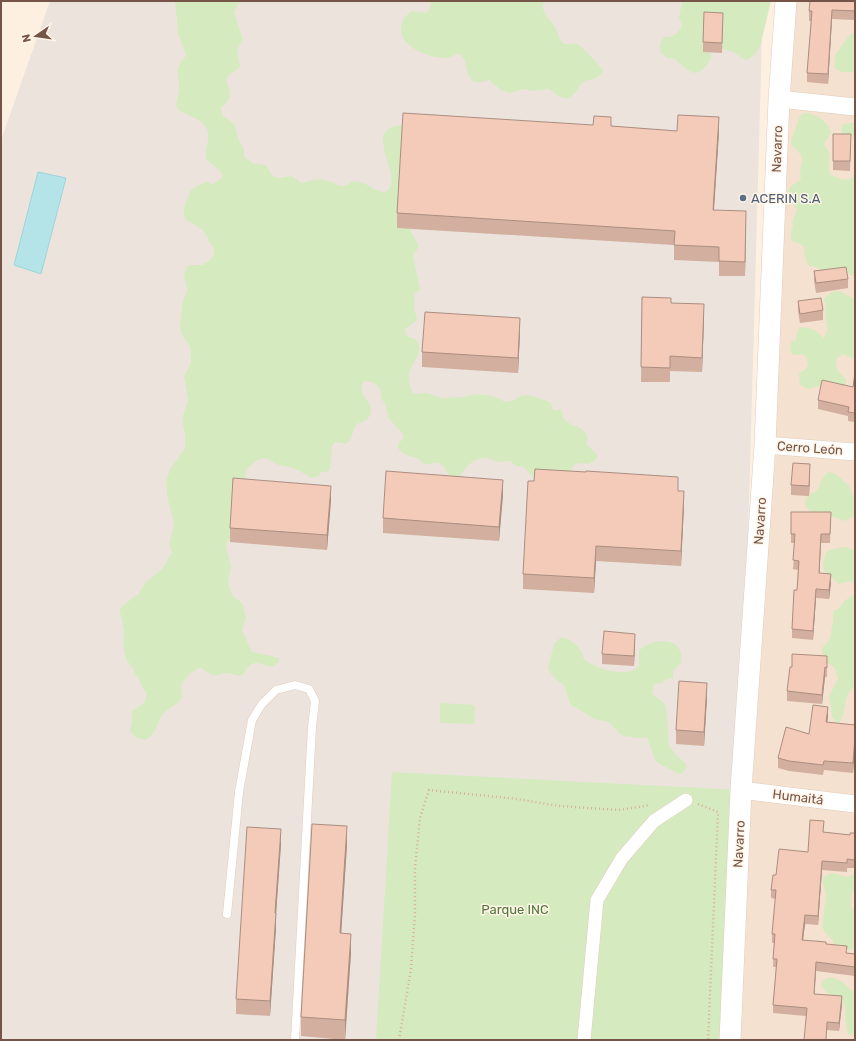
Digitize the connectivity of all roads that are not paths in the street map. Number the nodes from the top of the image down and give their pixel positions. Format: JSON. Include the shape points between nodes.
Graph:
{"nodes":[{"id":1,"x":786,"y":1,"type":"edge"},
{"id":2,"x":779,"y":99,"type":"junction"},
{"id":3,"x":855,"y":107,"type":"edge"},
{"id":4,"x":765,"y":445,"type":"junction"},
{"id":5,"x":855,"y":452,"type":"edge"},
{"id":6,"x":742,"y":790,"type":"junction"},
{"id":7,"x":686,"y":800,"type":"road end"},
{"id":8,"x":855,"y":804,"type":"edge"},
{"id":9,"x":227,"y":914,"type":"dead end"},
{"id":10,"x":295,"y":1040,"type":"edge"},
{"id":11,"x":584,"y":1040,"type":"edge"},
{"id":12,"x":730,"y":1040,"type":"edge"}],
"edges":[{"from":1,"to":2,"type":"street","name":"Navarro"},
{"from":2,"to":3,"type":"street"},
{"from":2,"to":4,"type":"street","name":"Navarro"},
{"from":4,"to":5,"type":"street","name":"Cerro León"},
{"from":4,"to":6,"type":"street","name":"Navarro"},
{"from":6,"to":8,"type":"street","name":"Humaitá"},
{"from":6,"to":12,"type":"street","name":"Navarro"},
{"from":7,"to":11,"type":"street","via":[[654,821],[622,858],[597,900]]},
{"from":9,"to":10,"type":"lane","via":[[239,792],[252,720],[262,704],[276,690],[295,685],[309,690],[315,701]]}]}
